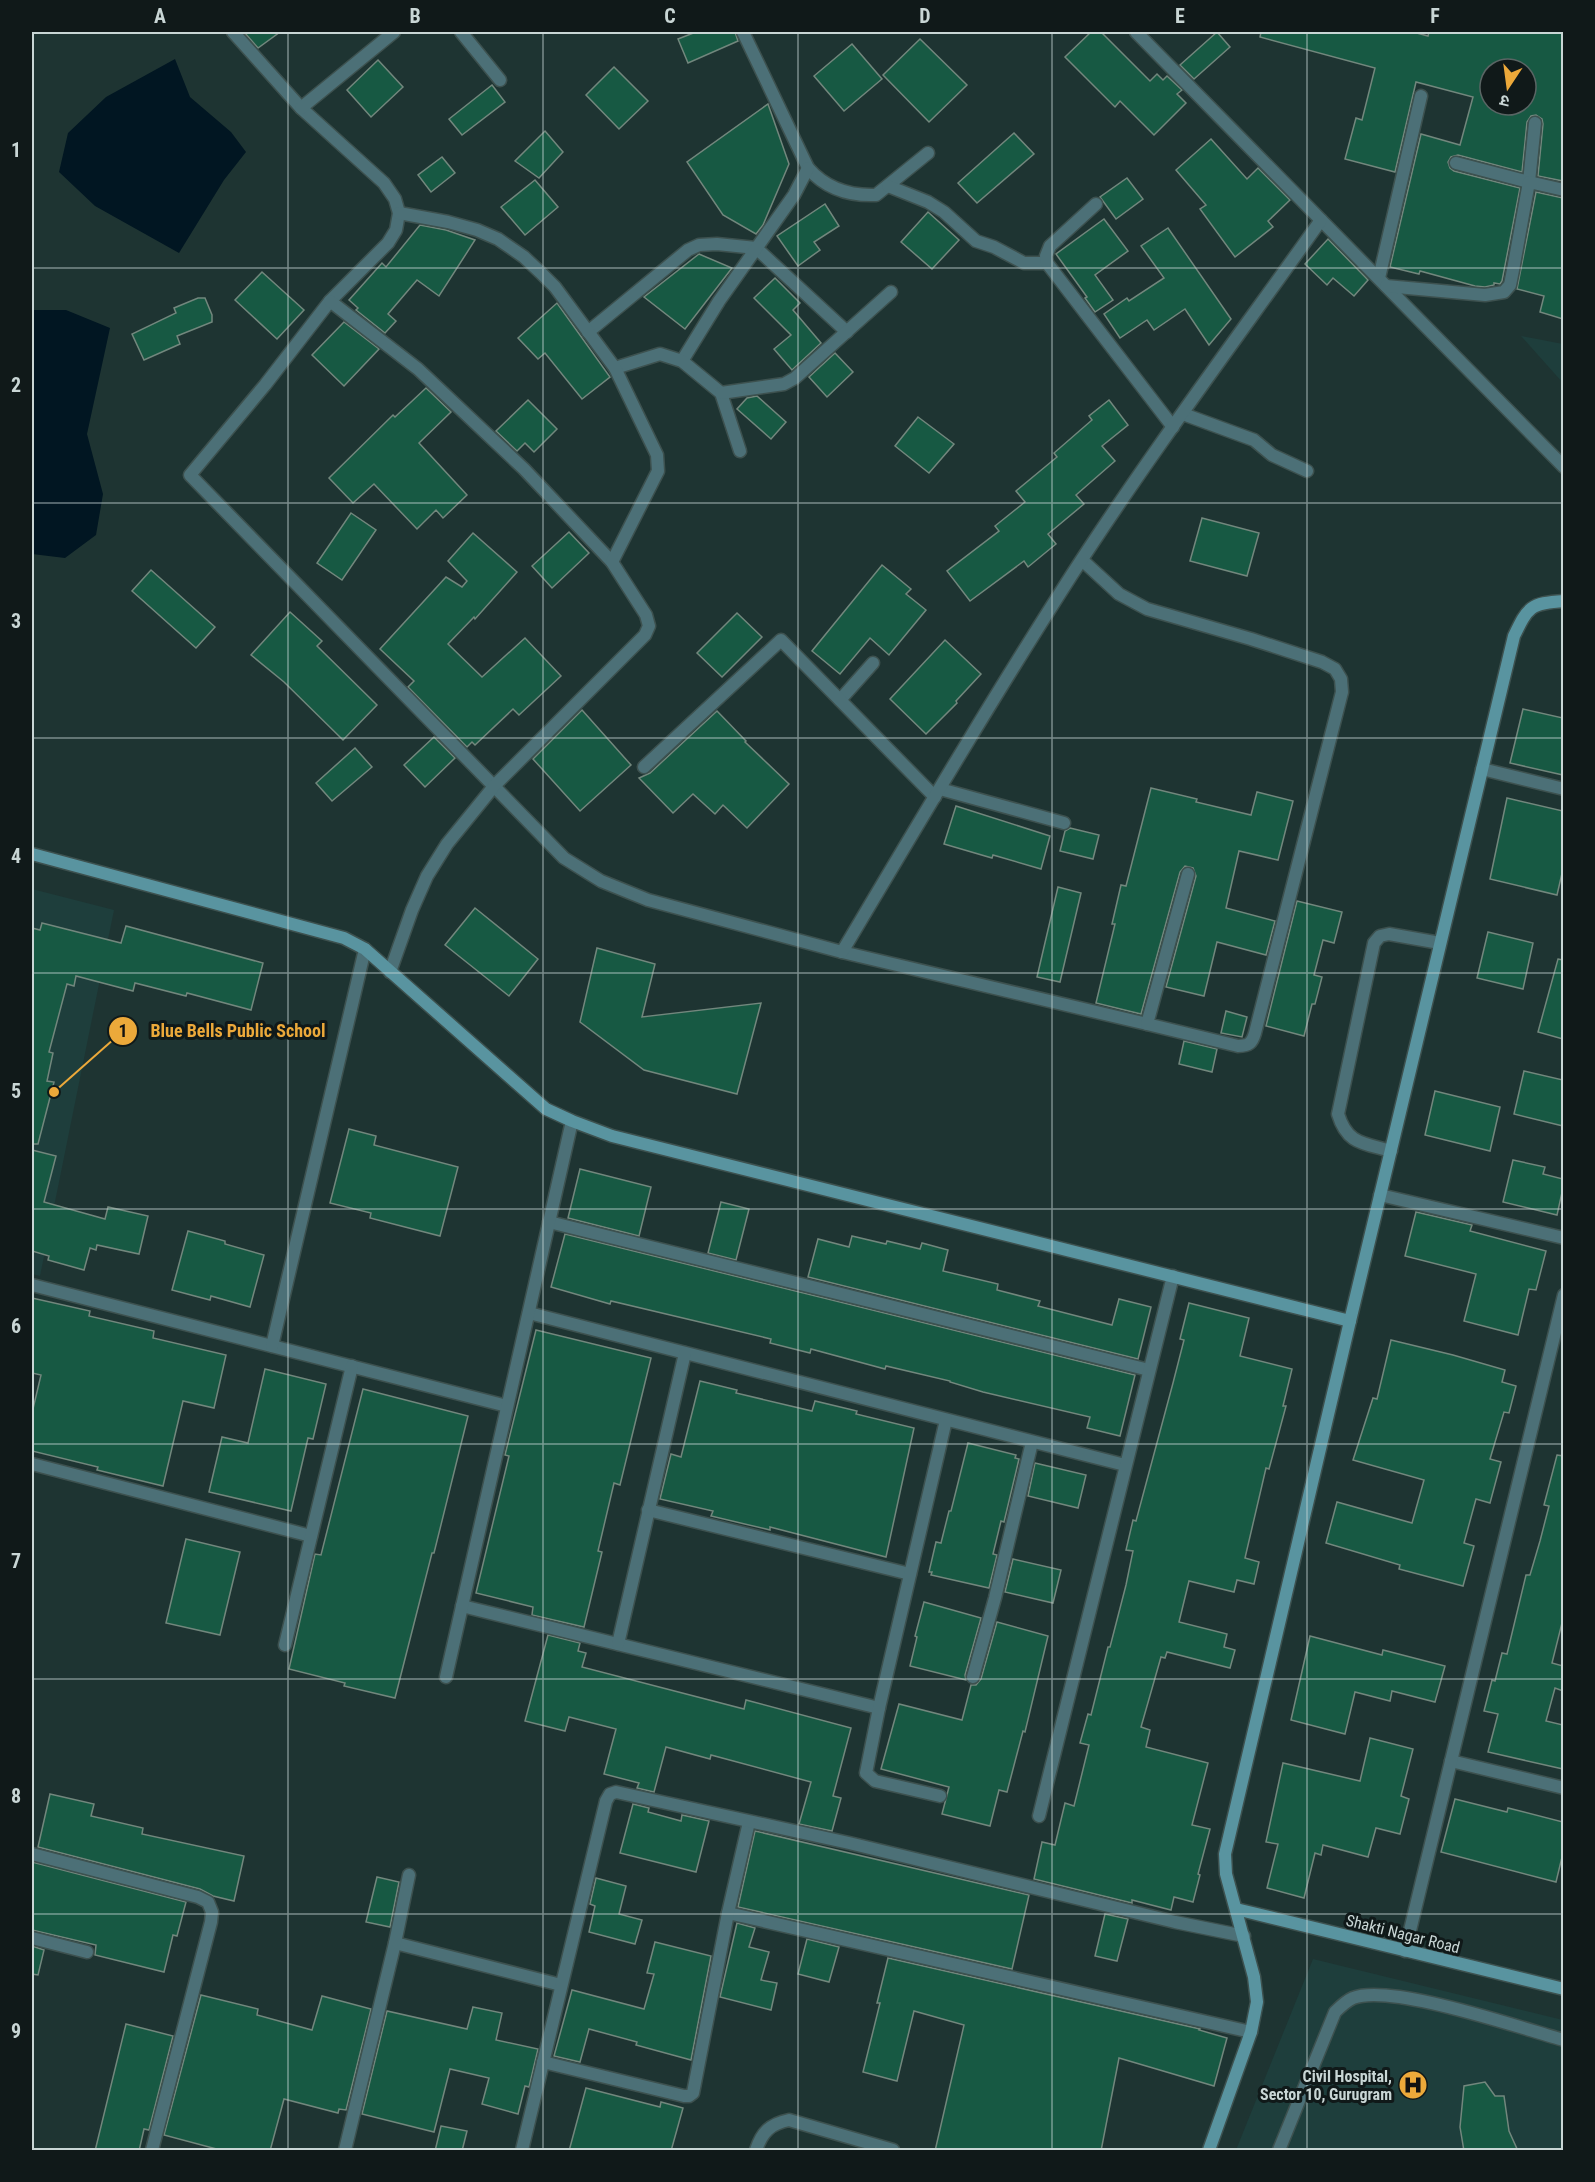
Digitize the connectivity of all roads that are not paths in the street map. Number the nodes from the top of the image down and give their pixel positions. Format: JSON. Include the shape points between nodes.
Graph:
{"nodes":[{"id":1,"x":233,"y":32,"type":"edge"},
{"id":2,"x":393,"y":32,"type":"edge"},
{"id":3,"x":461,"y":32,"type":"edge"},
{"id":4,"x":743,"y":32,"type":"edge"},
{"id":5,"x":1136,"y":32,"type":"edge"},
{"id":6,"x":500,"y":80,"type":"dead end"},
{"id":7,"x":1421,"y":96,"type":"dead end"},
{"id":8,"x":301,"y":108,"type":"junction"},
{"id":9,"x":1535,"y":123,"type":"dead end"},
{"id":10,"x":928,"y":153,"type":"dead end"},
{"id":11,"x":1456,"y":163,"type":"dead end"},
{"id":12,"x":808,"y":168,"type":"junction"},
{"id":13,"x":1528,"y":182,"type":"junction"},
{"id":14,"x":888,"y":186,"type":"junction"},
{"id":15,"x":1563,"y":190,"type":"edge"},
{"id":16,"x":1096,"y":204,"type":"dead end"},
{"id":17,"x":399,"y":213,"type":"junction"},
{"id":18,"x":1321,"y":220,"type":"junction"},
{"id":19,"x":756,"y":248,"type":"junction"},
{"id":20,"x":1047,"y":263,"type":"junction"},
{"id":21,"x":1382,"y":282,"type":"junction"},
{"id":22,"x":891,"y":292,"type":"dead end"},
{"id":23,"x":330,"y":301,"type":"junction"},
{"id":24,"x":588,"y":332,"type":"junction"},
{"id":25,"x":847,"y":332,"type":"junction"},
{"id":26,"x":682,"y":361,"type":"junction"},
{"id":27,"x":615,"y":368,"type":"junction"},
{"id":28,"x":721,"y":393,"type":"junction"},
{"id":29,"x":1183,"y":414,"type":"junction"},
{"id":30,"x":1173,"y":427,"type":"junction"},
{"id":31,"x":741,"y":451,"type":"dead end"},
{"id":32,"x":1563,"y":467,"type":"edge"},
{"id":33,"x":1307,"y":471,"type":"dead end"},
{"id":34,"x":1082,"y":560,"type":"junction"},
{"id":35,"x":612,"y":562,"type":"junction"},
{"id":36,"x":1563,"y":601,"type":"edge"},
{"id":37,"x":873,"y":663,"type":"dead end"},
{"id":38,"x":840,"y":700,"type":"junction"},
{"id":39,"x":644,"y":767,"type":"dead end"},
{"id":40,"x":1482,"y":769,"type":"junction"},
{"id":41,"x":495,"y":785,"type":"junction"},
{"id":42,"x":1563,"y":789,"type":"edge"},
{"id":43,"x":937,"y":793,"type":"junction"},
{"id":44,"x":1064,"y":823,"type":"dead end"},
{"id":45,"x":32,"y":854,"type":"edge"},
{"id":46,"x":1188,"y":874,"type":"dead end"},
{"id":47,"x":1440,"y":943,"type":"junction"},
{"id":48,"x":365,"y":949,"type":"junction"},
{"id":49,"x":842,"y":952,"type":"junction"},
{"id":50,"x":390,"y":972,"type":"junction"},
{"id":51,"x":1147,"y":1024,"type":"junction"},
{"id":52,"x":572,"y":1121,"type":"junction"},
{"id":53,"x":1391,"y":1151,"type":"junction"},
{"id":54,"x":1380,"y":1195,"type":"junction"},
{"id":55,"x":549,"y":1222,"type":"junction"},
{"id":56,"x":1563,"y":1238,"type":"edge"},
{"id":57,"x":1173,"y":1276,"type":"junction"},
{"id":58,"x":32,"y":1285,"type":"edge"},
{"id":59,"x":1563,"y":1295,"type":"edge"},
{"id":60,"x":529,"y":1313,"type":"junction"},
{"id":61,"x":1561,"y":1313,"type":"edge"},
{"id":62,"x":1350,"y":1321,"type":"junction"},
{"id":63,"x":272,"y":1346,"type":"junction"},
{"id":64,"x":685,"y":1353,"type":"junction"},
{"id":65,"x":352,"y":1366,"type":"junction"},
{"id":66,"x":1149,"y":1370,"type":"junction"},
{"id":67,"x":507,"y":1406,"type":"junction"},
{"id":68,"x":946,"y":1420,"type":"junction"},
{"id":69,"x":1032,"y":1442,"type":"junction"},
{"id":70,"x":32,"y":1464,"type":"edge"},
{"id":71,"x":1125,"y":1465,"type":"junction"},
{"id":72,"x":648,"y":1510,"type":"junction"},
{"id":73,"x":311,"y":1536,"type":"junction"},
{"id":74,"x":910,"y":1574,"type":"junction"},
{"id":75,"x":462,"y":1606,"type":"junction"},
{"id":76,"x":618,"y":1644,"type":"junction"},
{"id":77,"x":285,"y":1645,"type":"dead end"},
{"id":78,"x":446,"y":1677,"type":"dead end"},
{"id":79,"x":973,"y":1677,"type":"dead end"},
{"id":80,"x":879,"y":1708,"type":"junction"},
{"id":81,"x":1451,"y":1761,"type":"junction"},
{"id":82,"x":1563,"y":1788,"type":"edge"},
{"id":83,"x":940,"y":1796,"type":"dead end"},
{"id":84,"x":1039,"y":1816,"type":"dead end"},
{"id":85,"x":749,"y":1822,"type":"junction"},
{"id":86,"x":32,"y":1854,"type":"edge"},
{"id":87,"x":409,"y":1875,"type":"dead end"},
{"id":88,"x":1236,"y":1909,"type":"junction"},
{"id":89,"x":728,"y":1913,"type":"junction"},
{"id":90,"x":1244,"y":1936,"type":"junction"},
{"id":91,"x":32,"y":1938,"type":"edge"},
{"id":92,"x":395,"y":1943,"type":"junction"},
{"id":93,"x":1405,"y":1951,"type":"junction"},
{"id":94,"x":87,"y":1952,"type":"dead end"},
{"id":95,"x":561,"y":1986,"type":"junction"},
{"id":96,"x":1563,"y":1989,"type":"edge"},
{"id":97,"x":1251,"y":2032,"type":"junction"},
{"id":98,"x":1563,"y":2040,"type":"edge"},
{"id":99,"x":543,"y":2062,"type":"junction"},
{"id":100,"x":152,"y":2151,"type":"edge"},
{"id":101,"x":345,"y":2151,"type":"edge"},
{"id":102,"x":522,"y":2151,"type":"edge"},
{"id":103,"x":756,"y":2151,"type":"edge"},
{"id":104,"x":893,"y":2151,"type":"edge"},
{"id":105,"x":1209,"y":2151,"type":"edge"},
{"id":106,"x":1279,"y":2151,"type":"edge"}],
"edges":[{"from":1,"to":8,"type":"street"},
{"from":2,"to":8,"type":"street"},
{"from":3,"to":6,"type":"street"},
{"from":4,"to":12,"type":"street"},
{"from":5,"to":18,"type":"street"},
{"from":7,"to":21,"type":"street"},
{"from":8,"to":17,"type":"street","via":[[384,183]]},
{"from":9,"to":13,"type":"street"},
{"from":10,"to":14,"type":"street"},
{"from":11,"to":13,"type":"street"},
{"from":12,"to":14,"type":"street","via":[[818,180],[843,193],[876,195]]},
{"from":12,"to":19,"type":"street"},
{"from":13,"to":15,"type":"street"},
{"from":13,"to":21,"type":"street","via":[[1510,285],[1504,292],[1485,296]]},
{"from":14,"to":20,"type":"street","via":[[928,202],[986,246],[1024,263]]},
{"from":16,"to":20,"type":"street","via":[[1050,246]]},
{"from":17,"to":23,"type":"street","via":[[396,230],[388,243]]},
{"from":17,"to":24,"type":"street","via":[[448,222],[498,239],[555,287]]},
{"from":18,"to":21,"type":"street"},
{"from":18,"to":29,"type":"street"},
{"from":19,"to":24,"type":"street","via":[[717,244],[688,250]]},
{"from":19,"to":25,"type":"street"},
{"from":19,"to":26,"type":"street"},
{"from":20,"to":30,"type":"street"},
{"from":21,"to":32,"type":"street"},
{"from":22,"to":25,"type":"street"},
{"from":23,"to":35,"type":"street","via":[[418,369],[524,469]]},
{"from":23,"to":41,"type":"street","via":[[190,475]]},
{"from":24,"to":27,"type":"street"},
{"from":25,"to":28,"type":"street","via":[[784,384]]},
{"from":26,"to":27,"type":"street","via":[[660,354]]},
{"from":26,"to":28,"type":"street"},
{"from":27,"to":35,"type":"street","via":[[657,455],[658,471]]},
{"from":28,"to":31,"type":"street"},
{"from":29,"to":30,"type":"street"},
{"from":29,"to":33,"type":"street","via":[[1254,440],[1272,455]]},
{"from":30,"to":34,"type":"street"},
{"from":34,"to":43,"type":"street"},
{"from":34,"to":51,"type":"street","via":[[1119,594],[1147,609],[1322,662],[1335,669],[1341,679],[1342,692],[1252,1042],[1238,1046]]},
{"from":35,"to":41,"type":"street","via":[[650,626]]},
{"from":36,"to":40,"type":"street","via":[[1540,603],[1525,612],[1514,636]]},
{"from":37,"to":38,"type":"street"},
{"from":38,"to":39,"type":"street","via":[[781,640]]},
{"from":38,"to":43,"type":"street"},
{"from":40,"to":42,"type":"street"},
{"from":40,"to":47,"type":"street"},
{"from":41,"to":49,"type":"street","via":[[564,858],[601,881],[648,900]]},
{"from":41,"to":50,"type":"street","via":[[447,844],[427,876]]},
{"from":43,"to":44,"type":"street"},
{"from":43,"to":49,"type":"street"},
{"from":45,"to":48,"type":"street","via":[[344,938]]},
{"from":46,"to":51,"type":"street"},
{"from":47,"to":53,"type":"street"},
{"from":47,"to":53,"type":"street","via":[[1389,934],[1374,943],[1338,1114],[1342,1128],[1356,1141]]},
{"from":48,"to":50,"type":"street"},
{"from":48,"to":63,"type":"street"},
{"from":49,"to":51,"type":"street"},
{"from":50,"to":52,"type":"street","via":[[546,1109]]},
{"from":52,"to":55,"type":"street"},
{"from":52,"to":57,"type":"street","via":[[612,1136]]},
{"from":53,"to":54,"type":"street"},
{"from":54,"to":56,"type":"street"},
{"from":54,"to":62,"type":"street"},
{"from":55,"to":60,"type":"street"},
{"from":55,"to":66,"type":"street"},
{"from":57,"to":62,"type":"street"},
{"from":57,"to":66,"type":"street"},
{"from":58,"to":63,"type":"street"},
{"from":59,"to":61,"type":"street"},
{"from":60,"to":64,"type":"street"},
{"from":60,"to":67,"type":"street"},
{"from":61,"to":81,"type":"street"},
{"from":62,"to":88,"type":"street","via":[[1226,1854],[1226,1874]]},
{"from":63,"to":65,"type":"street"},
{"from":64,"to":68,"type":"street"},
{"from":64,"to":72,"type":"street"},
{"from":65,"to":67,"type":"street"},
{"from":65,"to":73,"type":"street"},
{"from":66,"to":71,"type":"street"},
{"from":67,"to":75,"type":"street"},
{"from":68,"to":69,"type":"street"},
{"from":68,"to":74,"type":"street"},
{"from":69,"to":71,"type":"street"},
{"from":69,"to":79,"type":"street"},
{"from":70,"to":73,"type":"street"},
{"from":71,"to":84,"type":"street"},
{"from":72,"to":74,"type":"street"},
{"from":72,"to":76,"type":"street"},
{"from":73,"to":77,"type":"street"},
{"from":74,"to":80,"type":"street"},
{"from":75,"to":76,"type":"street"},
{"from":75,"to":78,"type":"street"},
{"from":76,"to":80,"type":"street"},
{"from":80,"to":83,"type":"street","via":[[866,1773],[870,1779]]},
{"from":81,"to":82,"type":"street"},
{"from":81,"to":93,"type":"street"},
{"from":85,"to":89,"type":"street"},
{"from":85,"to":90,"type":"street"},
{"from":85,"to":95,"type":"street","via":[[625,1793],[610,1794]]},
{"from":86,"to":100,"type":"street","via":[[208,1902],[211,1922]]},
{"from":87,"to":92,"type":"street"},
{"from":88,"to":90,"type":"street"},
{"from":88,"to":93,"type":"street","name":"Shakti Nagar Road"},
{"from":89,"to":97,"type":"street"},
{"from":89,"to":99,"type":"street","via":[[693,2093],[684,2096]]},
{"from":90,"to":97,"type":"street","via":[[1257,2002]]},
{"from":91,"to":94,"type":"street"},
{"from":92,"to":95,"type":"street"},
{"from":92,"to":101,"type":"street"},
{"from":93,"to":96,"type":"street","name":"Shakti Nagar Road"},
{"from":95,"to":99,"type":"street"},
{"from":97,"to":105,"type":"street"},
{"from":98,"to":106,"type":"street","via":[[1412,1998],[1354,1998],[1335,2012]]},
{"from":99,"to":102,"type":"street"},
{"from":103,"to":104,"type":"street","via":[[767,2128],[789,2120]]}]}
